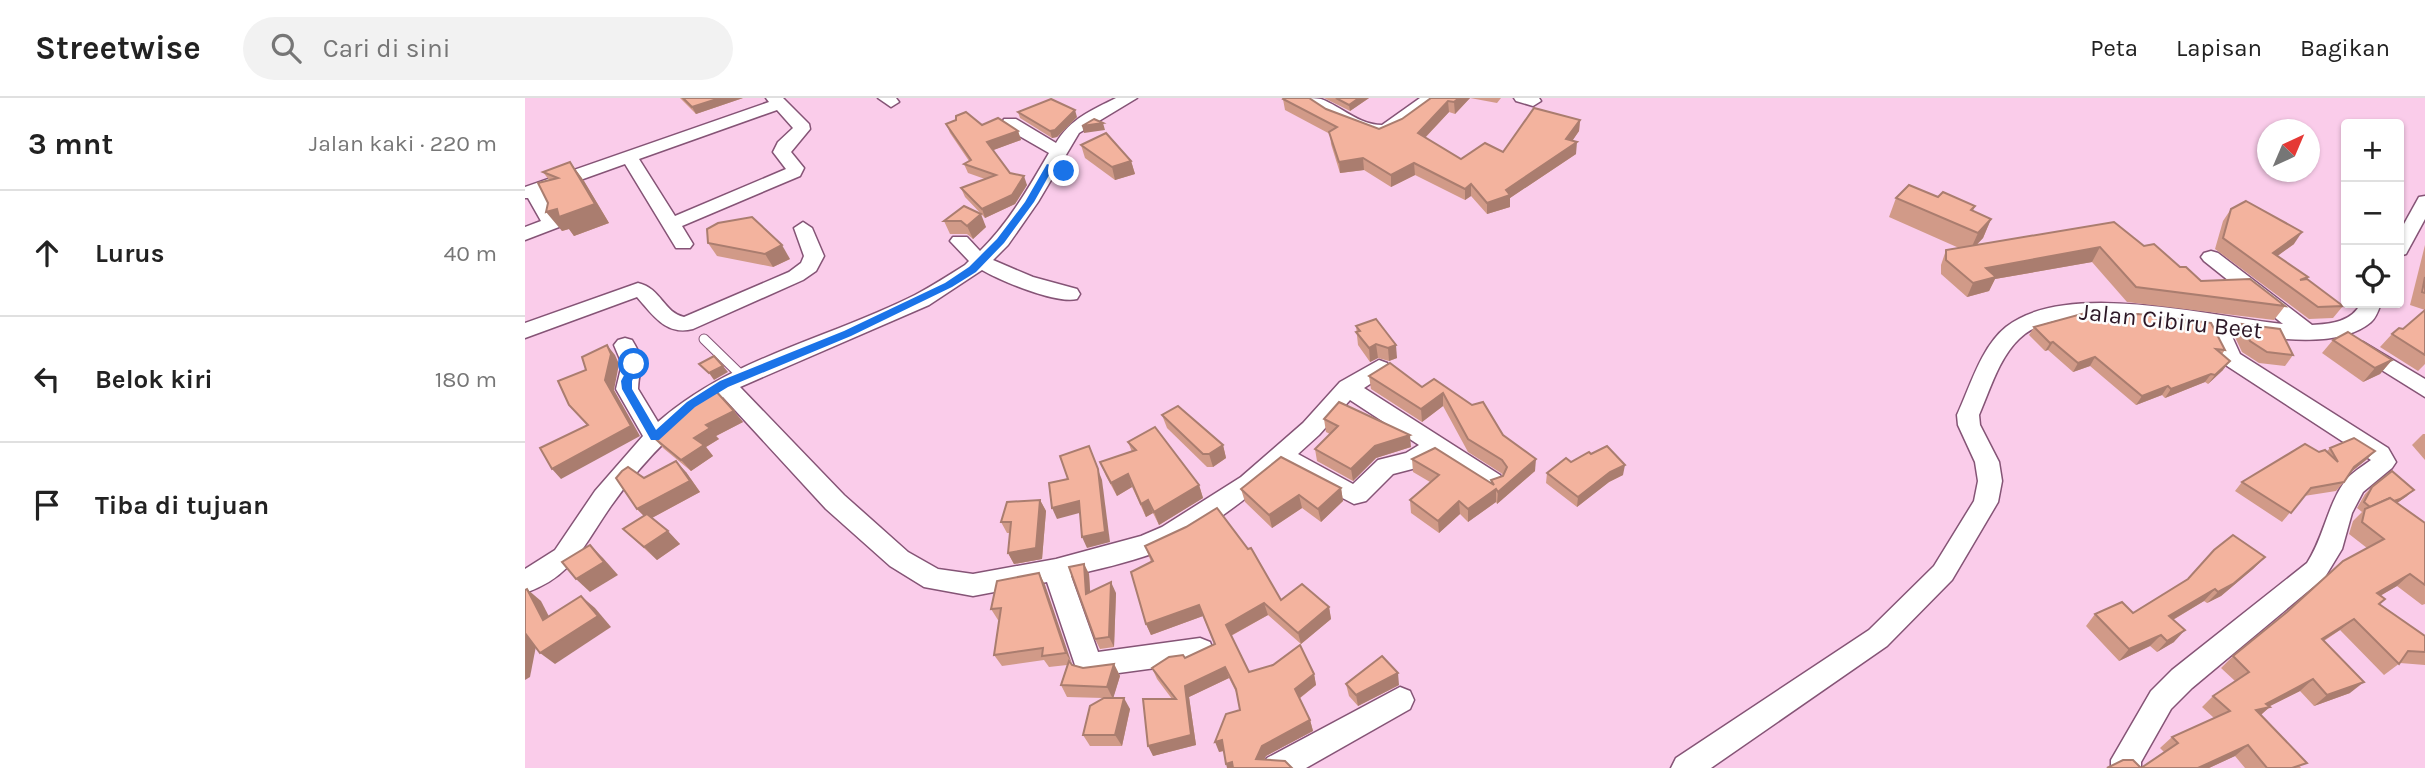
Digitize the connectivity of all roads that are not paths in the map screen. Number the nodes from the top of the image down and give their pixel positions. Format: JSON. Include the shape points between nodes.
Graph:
{"nodes":[{"id":1,"x":1129,"y":98,"type":"edge"},
{"id":2,"x":1307,"y":98,"type":"edge"},
{"id":3,"x":1431,"y":98,"type":"edge"},
{"id":4,"x":777,"y":101,"type":"edge"},
{"id":5,"x":1086,"y":107,"type":"edge"},
{"id":6,"x":1010,"y":123,"type":"edge"},
{"id":7,"x":630,"y":158,"type":"junction"},
{"id":8,"x":1059,"y":164,"type":"junction"},
{"id":9,"x":529,"y":192,"type":"edge"},
{"id":10,"x":1006,"y":199,"type":"edge"},
{"id":11,"x":2425,"y":201,"type":"edge"},
{"id":12,"x":1029,"y":202,"type":"junction"},
{"id":13,"x":671,"y":224,"type":"junction"},
{"id":14,"x":803,"y":228,"type":"dead end"},
{"id":15,"x":525,"y":234,"type":"edge"},
{"id":16,"x":960,"y":242,"type":"dead end"},
{"id":17,"x":683,"y":244,"type":"dead end"},
{"id":18,"x":2402,"y":245,"type":"edge"},
{"id":19,"x":2211,"y":257,"type":"dead end"},
{"id":20,"x":981,"y":261,"type":"junction"},
{"id":21,"x":1070,"y":295,"type":"dead end"},
{"id":22,"x":2368,"y":308,"type":"edge"},
{"id":23,"x":2214,"y":323,"type":"junction"},
{"id":24,"x":2333,"y":330,"type":"junction"},
{"id":25,"x":525,"y":331,"type":"edge"},
{"id":26,"x":2308,"y":332,"type":"junction"},
{"id":27,"x":703,"y":339,"type":"dead end"},
{"id":28,"x":625,"y":345,"type":"dead end"},
{"id":29,"x":1379,"y":368,"type":"edge"},
{"id":30,"x":733,"y":380,"type":"junction"},
{"id":31,"x":1348,"y":388,"type":"junction"},
{"id":32,"x":2425,"y":390,"type":"edge"},
{"id":33,"x":655,"y":437,"type":"junction"},
{"id":34,"x":1438,"y":445,"type":"junction"},
{"id":35,"x":1281,"y":455,"type":"junction"},
{"id":36,"x":1492,"y":481,"type":"edge"},
{"id":37,"x":1056,"y":570,"type":"junction"},
{"id":38,"x":525,"y":582,"type":"edge"},
{"id":39,"x":1201,"y":650,"type":"edge"},
{"id":40,"x":1400,"y":700,"type":"dead end"},
{"id":41,"x":1700,"y":764,"type":"edge"},
{"id":42,"x":1277,"y":768,"type":"edge"},
{"id":43,"x":2126,"y":768,"type":"edge"}],
"edges":[{"from":1,"to":5,"type":"street"},
{"from":2,"to":3,"type":"street","via":[[1381,131]]},
{"from":4,"to":7,"type":"street"},
{"from":4,"to":13,"type":"street","via":[[801,124],[782,152],[794,172]]},
{"from":5,"to":8,"type":"street"},
{"from":6,"to":8,"type":"street"},
{"from":7,"to":9,"type":"street"},
{"from":7,"to":13,"type":"street"},
{"from":8,"to":12,"type":"street"},
{"from":9,"to":15,"type":"street","via":[[552,223]]},
{"from":10,"to":12,"type":"street"},
{"from":11,"to":18,"type":"street"},
{"from":12,"to":20,"type":"street"},
{"from":13,"to":17,"type":"street"},
{"from":14,"to":25,"type":"street","via":[[814,256],[809,267],[686,324],[669,321],[643,290],[638,290]]},
{"from":16,"to":20,"type":"street"},
{"from":19,"to":26,"type":"street"},
{"from":20,"to":21,"type":"street"},
{"from":20,"to":30,"type":"street","via":[[922,300]]},
{"from":22,"to":24,"type":"street","name":"Jalan Cibiru Beet","via":[[2363,318]]},
{"from":23,"to":26,"type":"street","name":"Jalan Cibiru Beet"},
{"from":23,"to":41,"type":"street","name":"Jalan Cibiru Beet","via":[[2059,310],[2036,316],[2014,331],[1968,415],[1987,462],[1986,502],[1943,573],[1878,638]]},
{"from":23,"to":43,"type":"street","via":[[2232,359],[2380,454],[2384,463],[2354,486],[2330,549],[2316,570],[2201,660],[2161,700],[2126,760]]},
{"from":24,"to":26,"type":"street","name":"Jalan Cibiru Beet"},
{"from":24,"to":32,"type":"street"},
{"from":27,"to":30,"type":"lane"},
{"from":28,"to":33,"type":"street","via":[[634,364],[627,389]]},
{"from":29,"to":31,"type":"street"},
{"from":30,"to":33,"type":"street","via":[[691,405]]},
{"from":30,"to":37,"type":"street","via":[[835,502],[899,559],[933,579],[973,585]]},
{"from":31,"to":34,"type":"street"},
{"from":31,"to":35,"type":"street"},
{"from":33,"to":38,"type":"street","via":[[603,498],[564,557]]},
{"from":34,"to":35,"type":"street","via":[[1412,461],[1386,466],[1354,495]]},
{"from":34,"to":36,"type":"street"},
{"from":35,"to":37,"type":"street","via":[[1214,508],[1171,534]]},
{"from":37,"to":39,"type":"street","via":[[1089,665]]},
{"from":40,"to":42,"type":"street"}]}
